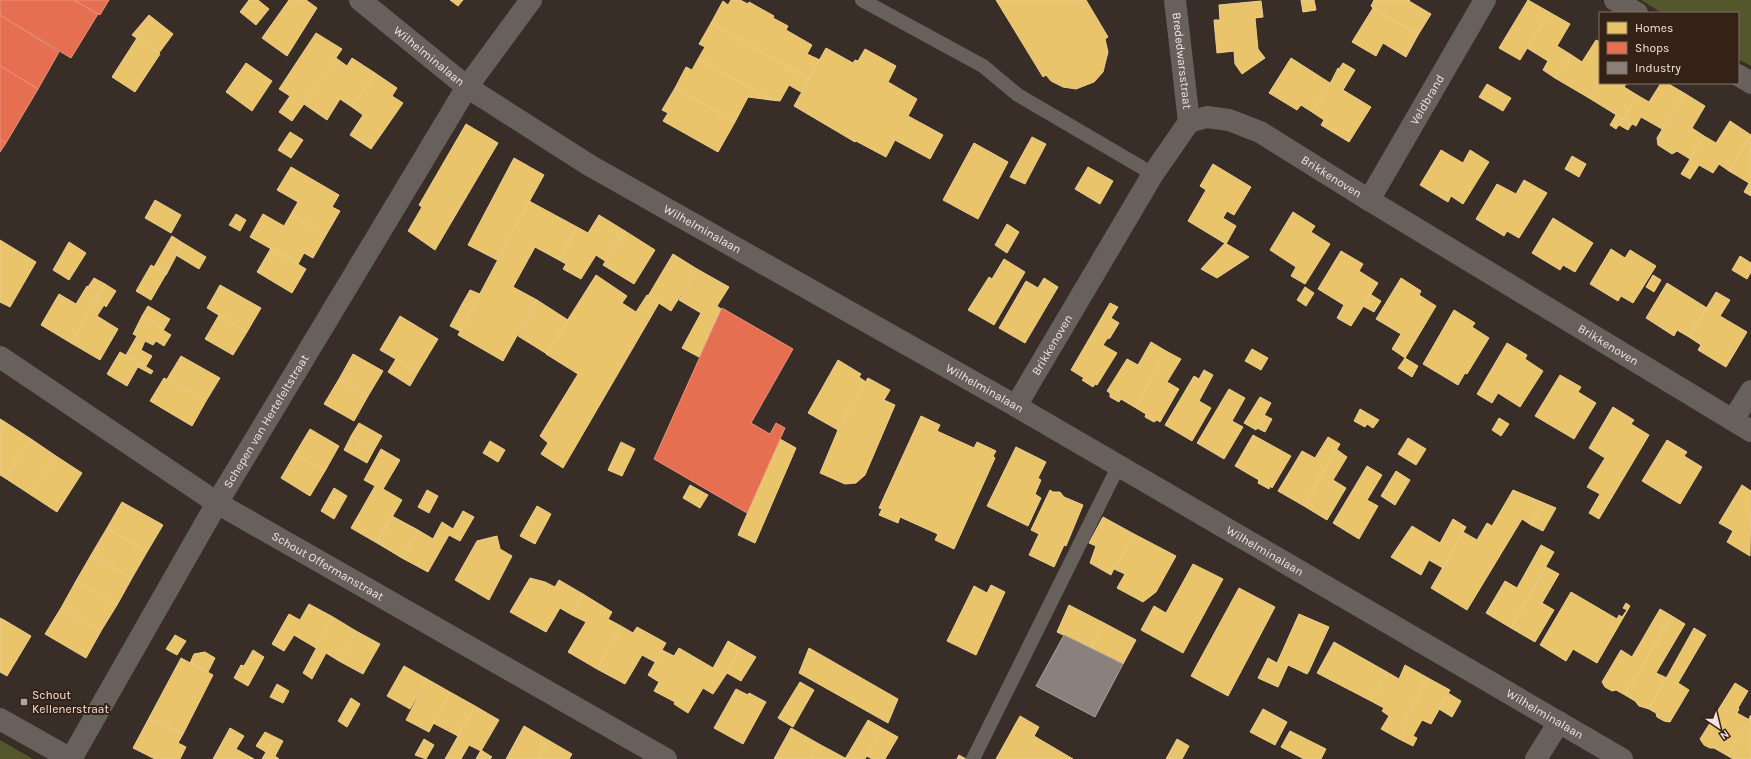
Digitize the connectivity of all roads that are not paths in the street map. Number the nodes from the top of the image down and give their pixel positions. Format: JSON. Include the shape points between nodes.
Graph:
{"nodes":[{"id":1,"x":360,"y":0,"type":"edge"},
{"id":2,"x":531,"y":0,"type":"edge"},
{"id":3,"x":862,"y":0,"type":"edge"},
{"id":4,"x":1175,"y":0,"type":"edge"},
{"id":5,"x":1485,"y":0,"type":"edge"},
{"id":6,"x":1615,"y":0,"type":"edge"},
{"id":7,"x":1635,"y":12,"type":"edge"},
{"id":8,"x":1739,"y":76,"type":"edge"},
{"id":9,"x":1751,"y":83,"type":"edge"},
{"id":10,"x":467,"y":87,"type":"junction"},
{"id":11,"x":1189,"y":122,"type":"junction"},
{"id":12,"x":1153,"y":174,"type":"junction"},
{"id":13,"x":1369,"y":200,"type":"junction"},
{"id":14,"x":0,"y":356,"type":"edge"},
{"id":15,"x":1751,"y":391,"type":"edge"},
{"id":16,"x":1016,"y":406,"type":"junction"},
{"id":17,"x":1742,"y":425,"type":"edge"},
{"id":18,"x":1118,"y":467,"type":"junction"},
{"id":19,"x":217,"y":502,"type":"junction"},
{"id":20,"x":0,"y":719,"type":"edge"},
{"id":21,"x":1559,"y":722,"type":"junction"},
{"id":22,"x":71,"y":759,"type":"edge"},
{"id":23,"x":666,"y":759,"type":"edge"},
{"id":24,"x":973,"y":759,"type":"edge"},
{"id":25,"x":1536,"y":759,"type":"edge"},
{"id":26,"x":1622,"y":759,"type":"edge"}],
"edges":[{"from":1,"to":10,"type":"street","name":"Wilhelminalaan"},
{"from":2,"to":10,"type":"street","name":"Schepen van Hertefeltstraat"},
{"from":3,"to":12,"type":"lane","via":[[983,66],[1018,95]]},
{"from":4,"to":11,"type":"street","name":"Brededwarsstraat"},
{"from":5,"to":13,"type":"street","name":"Veldbrand"},
{"from":6,"to":7,"type":"street"},
{"from":8,"to":9,"type":"street"},
{"from":10,"to":16,"type":"street","name":"Wilhelminalaan","via":[[589,165]]},
{"from":10,"to":19,"type":"street","name":"Schepen van Hertefeltstraat"},
{"from":11,"to":12,"type":"street","name":"Brikkenoven"},
{"from":11,"to":13,"type":"street","name":"Brikkenoven","via":[[1207,117],[1229,120],[1260,132]]},
{"from":12,"to":16,"type":"street","name":"Brikkenoven"},
{"from":13,"to":17,"type":"street","name":"Brikkenoven"},
{"from":14,"to":19,"type":"street","name":"Schout Offermanstraat"},
{"from":15,"to":17,"type":"street"},
{"from":16,"to":18,"type":"street","name":"Wilhelminalaan"},
{"from":18,"to":21,"type":"street","name":"Wilhelminalaan"},
{"from":18,"to":24,"type":"lane"},
{"from":19,"to":22,"type":"street","name":"Schepen van Hertefeltstraat"},
{"from":19,"to":23,"type":"street","name":"Schout Offermanstraat"},
{"from":20,"to":22,"type":"street"},
{"from":21,"to":25,"type":"street"},
{"from":21,"to":26,"type":"street","name":"Wilhelminalaan"}]}
